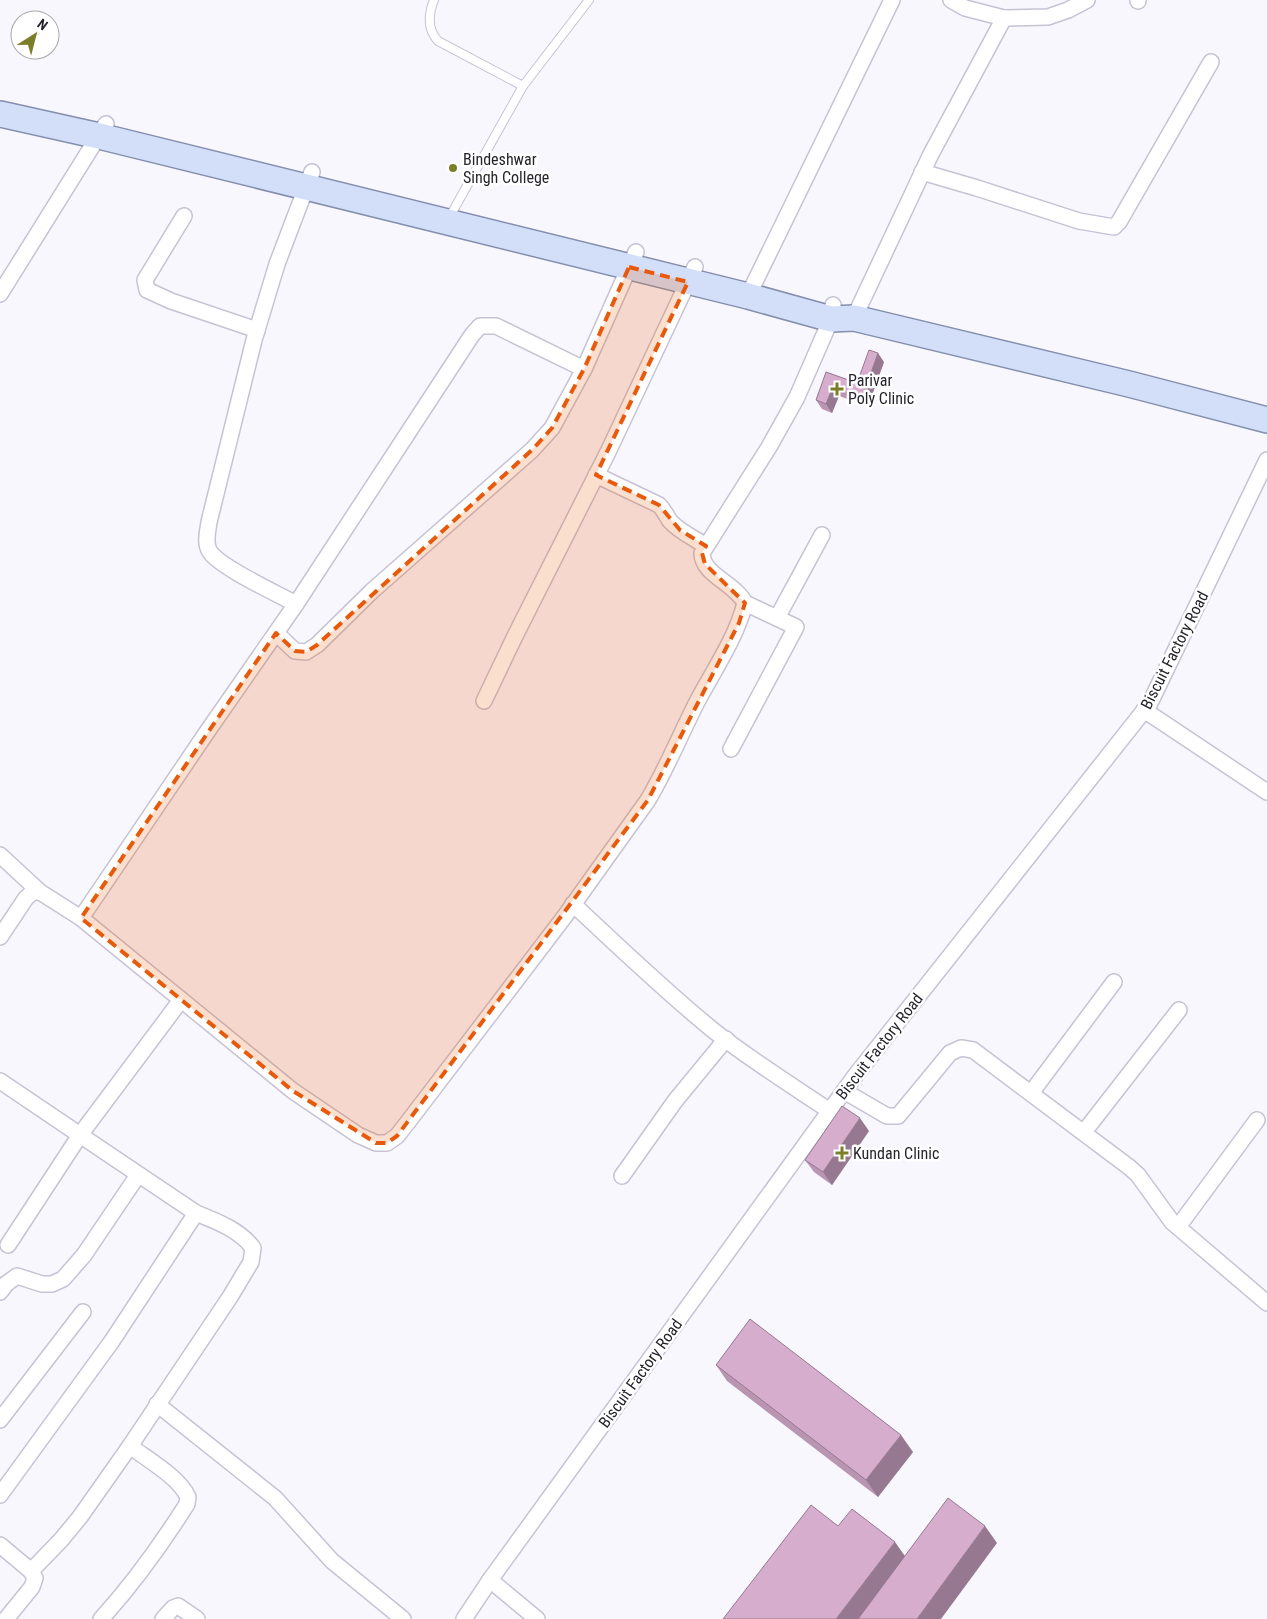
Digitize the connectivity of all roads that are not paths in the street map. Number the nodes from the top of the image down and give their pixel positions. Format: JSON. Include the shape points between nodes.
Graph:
{"nodes":[{"id":1,"x":434,"y":0,"type":"edge"},
{"id":2,"x":589,"y":0,"type":"edge"},
{"id":3,"x":892,"y":0,"type":"edge"},
{"id":4,"x":951,"y":0,"type":"edge"},
{"id":5,"x":1087,"y":0,"type":"edge"},
{"id":6,"x":1004,"y":18,"type":"junction"},
{"id":7,"x":1211,"y":62,"type":"dead end"},
{"id":8,"x":523,"y":86,"type":"junction"},
{"id":9,"x":0,"y":100,"type":"edge"},
{"id":10,"x":0,"y":114,"type":"edge"},
{"id":11,"x":102,"y":130,"type":"junction"},
{"id":12,"x":922,"y":172,"type":"junction"},
{"id":13,"x":309,"y":180,"type":"junction"},
{"id":14,"x":451,"y":214,"type":"junction"},
{"id":15,"x":184,"y":216,"type":"dead end"},
{"id":16,"x":633,"y":260,"type":"junction"},
{"id":17,"x":692,"y":274,"type":"junction"},
{"id":18,"x":751,"y":289,"type":"junction"},
{"id":19,"x":0,"y":294,"type":"edge"},
{"id":20,"x":839,"y":314,"type":"junction"},
{"id":21,"x":257,"y":330,"type":"junction"},
{"id":22,"x":584,"y":369,"type":"junction"},
{"id":23,"x":1267,"y":420,"type":"edge"},
{"id":24,"x":1267,"y":460,"type":"edge"},
{"id":25,"x":596,"y":475,"type":"junction"},
{"id":26,"x":822,"y":535,"type":"dead end"},
{"id":27,"x":706,"y":546,"type":"junction"},
{"id":28,"x":745,"y":603,"type":"junction"},
{"id":29,"x":296,"y":604,"type":"junction"},
{"id":30,"x":776,"y":618,"type":"junction"},
{"id":31,"x":276,"y":633,"type":"junction"},
{"id":32,"x":484,"y":701,"type":"dead end"},
{"id":33,"x":1144,"y":710,"type":"junction"},
{"id":34,"x":731,"y":749,"type":"dead end"},
{"id":35,"x":1267,"y":792,"type":"edge"},
{"id":36,"x":0,"y":855,"type":"edge"},
{"id":37,"x":40,"y":892,"type":"junction"},
{"id":38,"x":573,"y":904,"type":"junction"},
{"id":39,"x":81,"y":918,"type":"junction"},
{"id":40,"x":0,"y":937,"type":"edge"},
{"id":41,"x":1114,"y":982,"type":"dead end"},
{"id":42,"x":181,"y":1000,"type":"junction"},
{"id":43,"x":1180,"y":1010,"type":"dead end"},
{"id":44,"x":726,"y":1040,"type":"junction"},
{"id":45,"x":0,"y":1081,"type":"edge"},
{"id":46,"x":844,"y":1091,"type":"junction"},
{"id":47,"x":1031,"y":1093,"type":"junction"},
{"id":48,"x":830,"y":1111,"type":"junction"},
{"id":49,"x":1256,"y":1120,"type":"dead end"},
{"id":50,"x":1084,"y":1132,"type":"junction"},
{"id":51,"x":80,"y":1135,"type":"junction"},
{"id":52,"x":138,"y":1174,"type":"junction"},
{"id":53,"x":622,"y":1176,"type":"dead end"},
{"id":54,"x":196,"y":1214,"type":"junction"},
{"id":55,"x":1178,"y":1227,"type":"junction"},
{"id":56,"x":8,"y":1245,"type":"dead end"},
{"id":57,"x":0,"y":1292,"type":"edge"},
{"id":58,"x":1267,"y":1303,"type":"edge"},
{"id":59,"x":83,"y":1312,"type":"dead end"},
{"id":60,"x":157,"y":1404,"type":"junction"},
{"id":61,"x":0,"y":1420,"type":"edge"},
{"id":62,"x":130,"y":1446,"type":"junction"},
{"id":63,"x":0,"y":1495,"type":"edge"},
{"id":64,"x":0,"y":1545,"type":"edge"},
{"id":65,"x":31,"y":1571,"type":"junction"},
{"id":66,"x":490,"y":1580,"type":"junction"},
{"id":67,"x":6,"y":1619,"type":"edge"},
{"id":68,"x":101,"y":1619,"type":"edge"},
{"id":69,"x":163,"y":1619,"type":"edge"},
{"id":70,"x":197,"y":1619,"type":"edge"},
{"id":71,"x":403,"y":1619,"type":"edge"},
{"id":72,"x":464,"y":1619,"type":"edge"},
{"id":73,"x":538,"y":1619,"type":"edge"}],
"edges":[{"from":1,"to":8,"type":"lane","via":[[430,24],[431,34],[438,41]]},
{"from":2,"to":8,"type":"lane"},
{"from":3,"to":18,"type":"street"},
{"from":4,"to":6,"type":"street","via":[[965,8]]},
{"from":5,"to":6,"type":"street","via":[[1048,17]]},
{"from":6,"to":12,"type":"street"},
{"from":7,"to":12,"type":"street","via":[[1114,227],[1079,221]]},
{"from":8,"to":14,"type":"lane"},
{"from":9,"to":11,"type":"main road"},
{"from":10,"to":11,"type":"main road"},
{"from":11,"to":13,"type":"main road"},
{"from":11,"to":19,"type":"street"},
{"from":12,"to":20,"type":"street"},
{"from":13,"to":14,"type":"main road"},
{"from":13,"to":21,"type":"street","via":[[277,264]]},
{"from":14,"to":16,"type":"main road"},
{"from":15,"to":21,"type":"street","via":[[145,280],[147,290]]},
{"from":16,"to":17,"type":"main road"},
{"from":16,"to":22,"type":"street"},
{"from":17,"to":18,"type":"main road"},
{"from":17,"to":25,"type":"street"},
{"from":18,"to":20,"type":"main road"},
{"from":20,"to":23,"type":"main road"},
{"from":20,"to":27,"type":"street","via":[[769,447]]},
{"from":21,"to":29,"type":"street","via":[[206,541],[210,552],[234,571]]},
{"from":22,"to":29,"type":"street","via":[[496,326],[480,326]]},
{"from":22,"to":31,"type":"street","via":[[552,428],[538,444],[379,585],[317,645],[306,652],[295,651]]},
{"from":24,"to":33,"type":"street","name":"Biscuit Factory Road"},
{"from":25,"to":27,"type":"street","via":[[659,505],[680,530]]},
{"from":25,"to":32,"type":"street"},
{"from":26,"to":30,"type":"street"},
{"from":27,"to":28,"type":"street","via":[[702,553],[704,564]]},
{"from":28,"to":30,"type":"street"},
{"from":28,"to":38,"type":"street","via":[[739,623],[656,787]]},
{"from":29,"to":31,"type":"street"},
{"from":30,"to":34,"type":"street","via":[[796,627]]},
{"from":31,"to":39,"type":"street"},
{"from":33,"to":35,"type":"street"},
{"from":33,"to":46,"type":"street","name":"Biscuit Factory Road"},
{"from":36,"to":37,"type":"street"},
{"from":37,"to":39,"type":"street"},
{"from":37,"to":40,"type":"street","via":[[33,892],[26,898]]},
{"from":38,"to":42,"type":"street","via":[[408,1122],[387,1143],[376,1143],[358,1136],[293,1091]]},
{"from":38,"to":44,"type":"street"},
{"from":39,"to":42,"type":"street"},
{"from":41,"to":47,"type":"street"},
{"from":42,"to":51,"type":"street"},
{"from":43,"to":50,"type":"street"},
{"from":44,"to":48,"type":"street"},
{"from":44,"to":53,"type":"street","via":[[675,1101]]},
{"from":45,"to":51,"type":"street"},
{"from":46,"to":47,"type":"street","via":[[887,1116],[898,1116],[950,1053],[961,1048],[973,1050]]},
{"from":46,"to":48,"type":"street","name":"Biscuit Factory Road"},
{"from":47,"to":50,"type":"street"},
{"from":48,"to":66,"type":"street","name":"Biscuit Factory Road"},
{"from":49,"to":55,"type":"street"},
{"from":50,"to":55,"type":"street","via":[[1138,1175],[1163,1212]]},
{"from":51,"to":52,"type":"street"},
{"from":51,"to":56,"type":"street"},
{"from":52,"to":54,"type":"street"},
{"from":52,"to":57,"type":"street","via":[[84,1255],[63,1279],[42,1284],[16,1276]]},
{"from":54,"to":60,"type":"street","via":[[214,1220],[248,1241],[254,1248],[253,1255],[230,1297]]},
{"from":54,"to":63,"type":"street","via":[[112,1341]]},
{"from":55,"to":58,"type":"street"},
{"from":59,"to":61,"type":"street"},
{"from":60,"to":62,"type":"street"},
{"from":60,"to":71,"type":"street","via":[[275,1498],[332,1561]]},
{"from":62,"to":65,"type":"street","via":[[75,1523]]},
{"from":62,"to":68,"type":"street","via":[[173,1478],[188,1497],[158,1548]]},
{"from":64,"to":65,"type":"street"},
{"from":65,"to":67,"type":"street","via":[[35,1578],[32,1587]]},
{"from":66,"to":72,"type":"street","name":"Biscuit Factory Road"},
{"from":66,"to":73,"type":"street"},
{"from":69,"to":70,"type":"street","via":[[178,1606]]}]}
